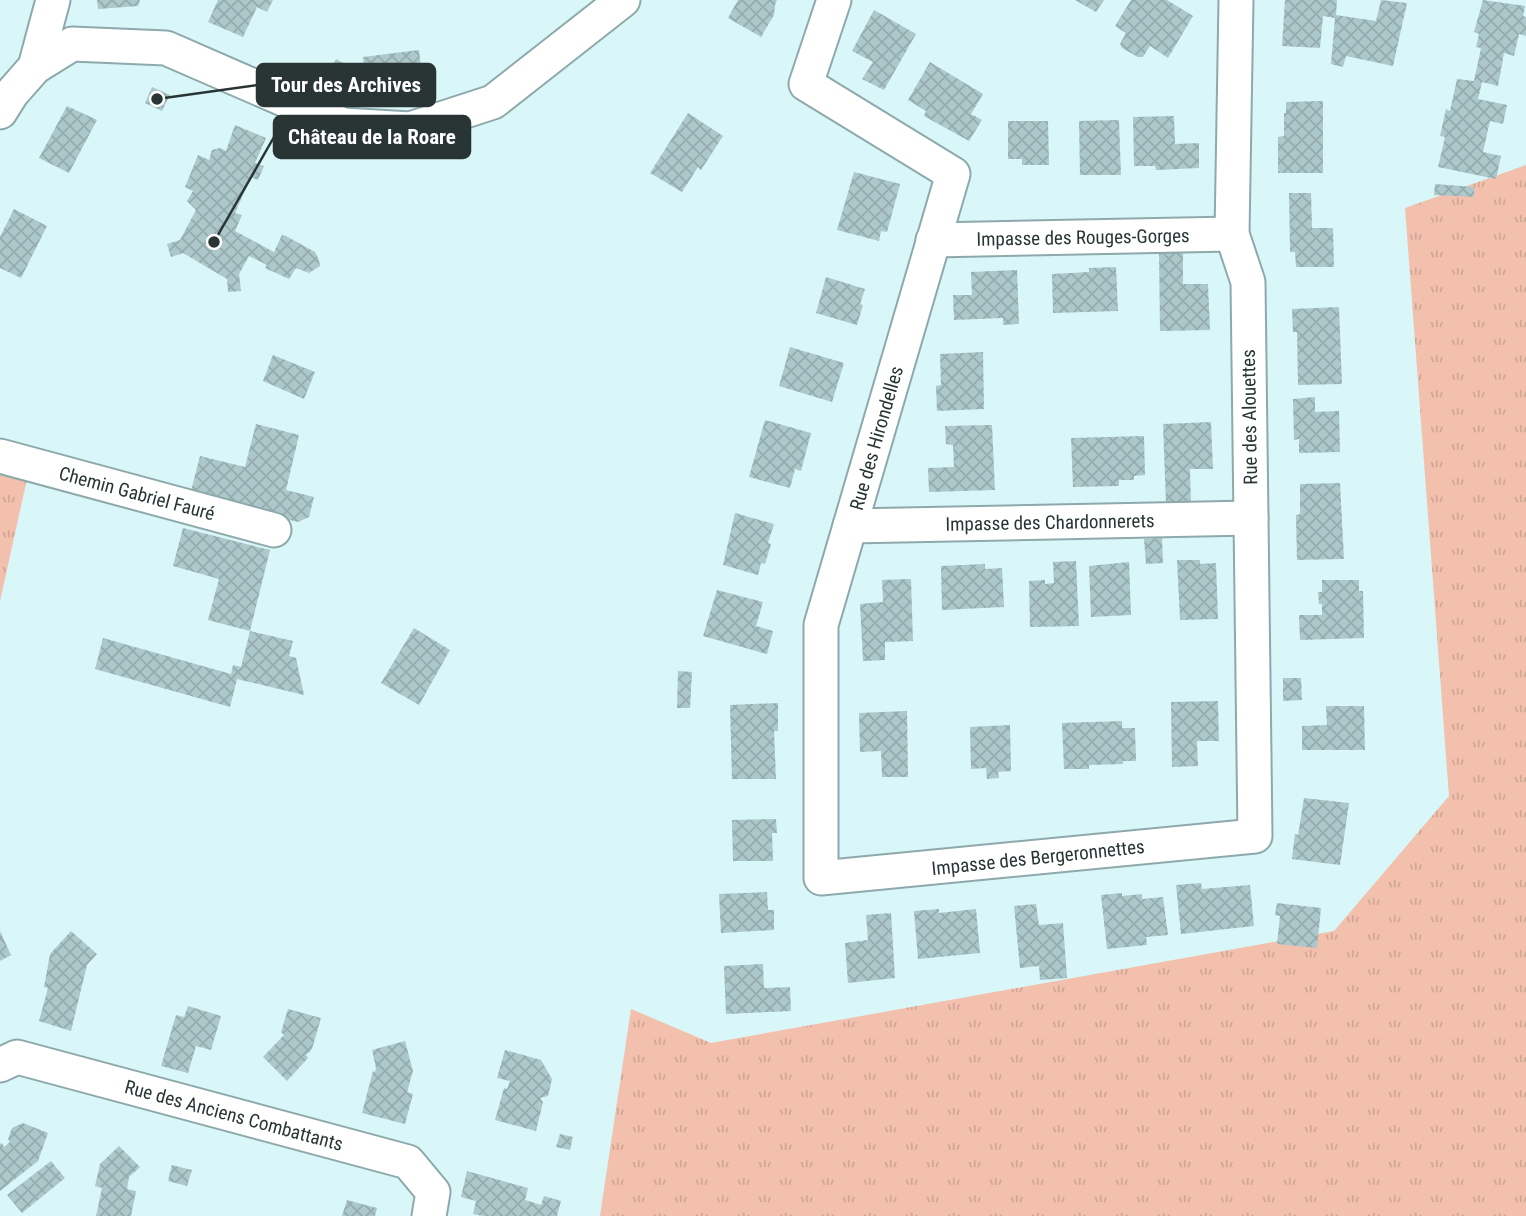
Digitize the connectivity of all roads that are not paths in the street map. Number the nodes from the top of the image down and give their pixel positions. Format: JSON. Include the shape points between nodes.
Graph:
{"nodes":[{"id":1,"x":53,"y":0,"type":"edge"},
{"id":2,"x":622,"y":0,"type":"edge"},
{"id":3,"x":834,"y":0,"type":"edge"},
{"id":4,"x":1236,"y":0,"type":"edge"},
{"id":5,"x":35,"y":67,"type":"junction"},
{"id":6,"x":0,"y":113,"type":"edge"},
{"id":7,"x":1232,"y":234,"type":"junction"},
{"id":8,"x":933,"y":240,"type":"junction"},
{"id":9,"x":0,"y":456,"type":"edge"},
{"id":10,"x":1251,"y":519,"type":"junction"},
{"id":11,"x":850,"y":526,"type":"junction"},
{"id":12,"x":274,"y":530,"type":"dead end"},
{"id":13,"x":1255,"y":836,"type":"joint"},
{"id":14,"x":821,"y":878,"type":"joint"},
{"id":15,"x":0,"y":1065,"type":"edge"},
{"id":16,"x":429,"y":1216,"type":"edge"}],
"edges":[{"from":1,"to":5,"type":"street"},
{"from":2,"to":5,"type":"street","via":[[493,102],[410,129],[344,125],[166,48],[72,44]]},
{"from":3,"to":8,"type":"street","name":"Rue des Hirondelles","via":[[807,85],[953,174]]},
{"from":4,"to":7,"type":"street","name":"Rue des Alouettes"},
{"from":5,"to":6,"type":"street"},
{"from":7,"to":8,"type":"street","name":"Impasse des Rouges-Gorges"},
{"from":7,"to":10,"type":"street","name":"Rue des Alouettes","via":[[1248,282]]},
{"from":8,"to":11,"type":"street","name":"Rue des Hirondelles"},
{"from":9,"to":12,"type":"street","name":"Chemin Gabriel Fauré"},
{"from":10,"to":11,"type":"street","name":"Impasse des Chardonnerets"},
{"from":10,"to":13,"type":"street","name":"Rue des Alouettes"},
{"from":11,"to":14,"type":"street","name":"Rue des Hirondelles","via":[[821,625]]},
{"from":13,"to":14,"type":"street","name":"Impasse des Bergeronnettes"},
{"from":15,"to":16,"type":"street","name":"Rue des Anciens Combattants","via":[[17,1057],[408,1162],[433,1192]]}]}
